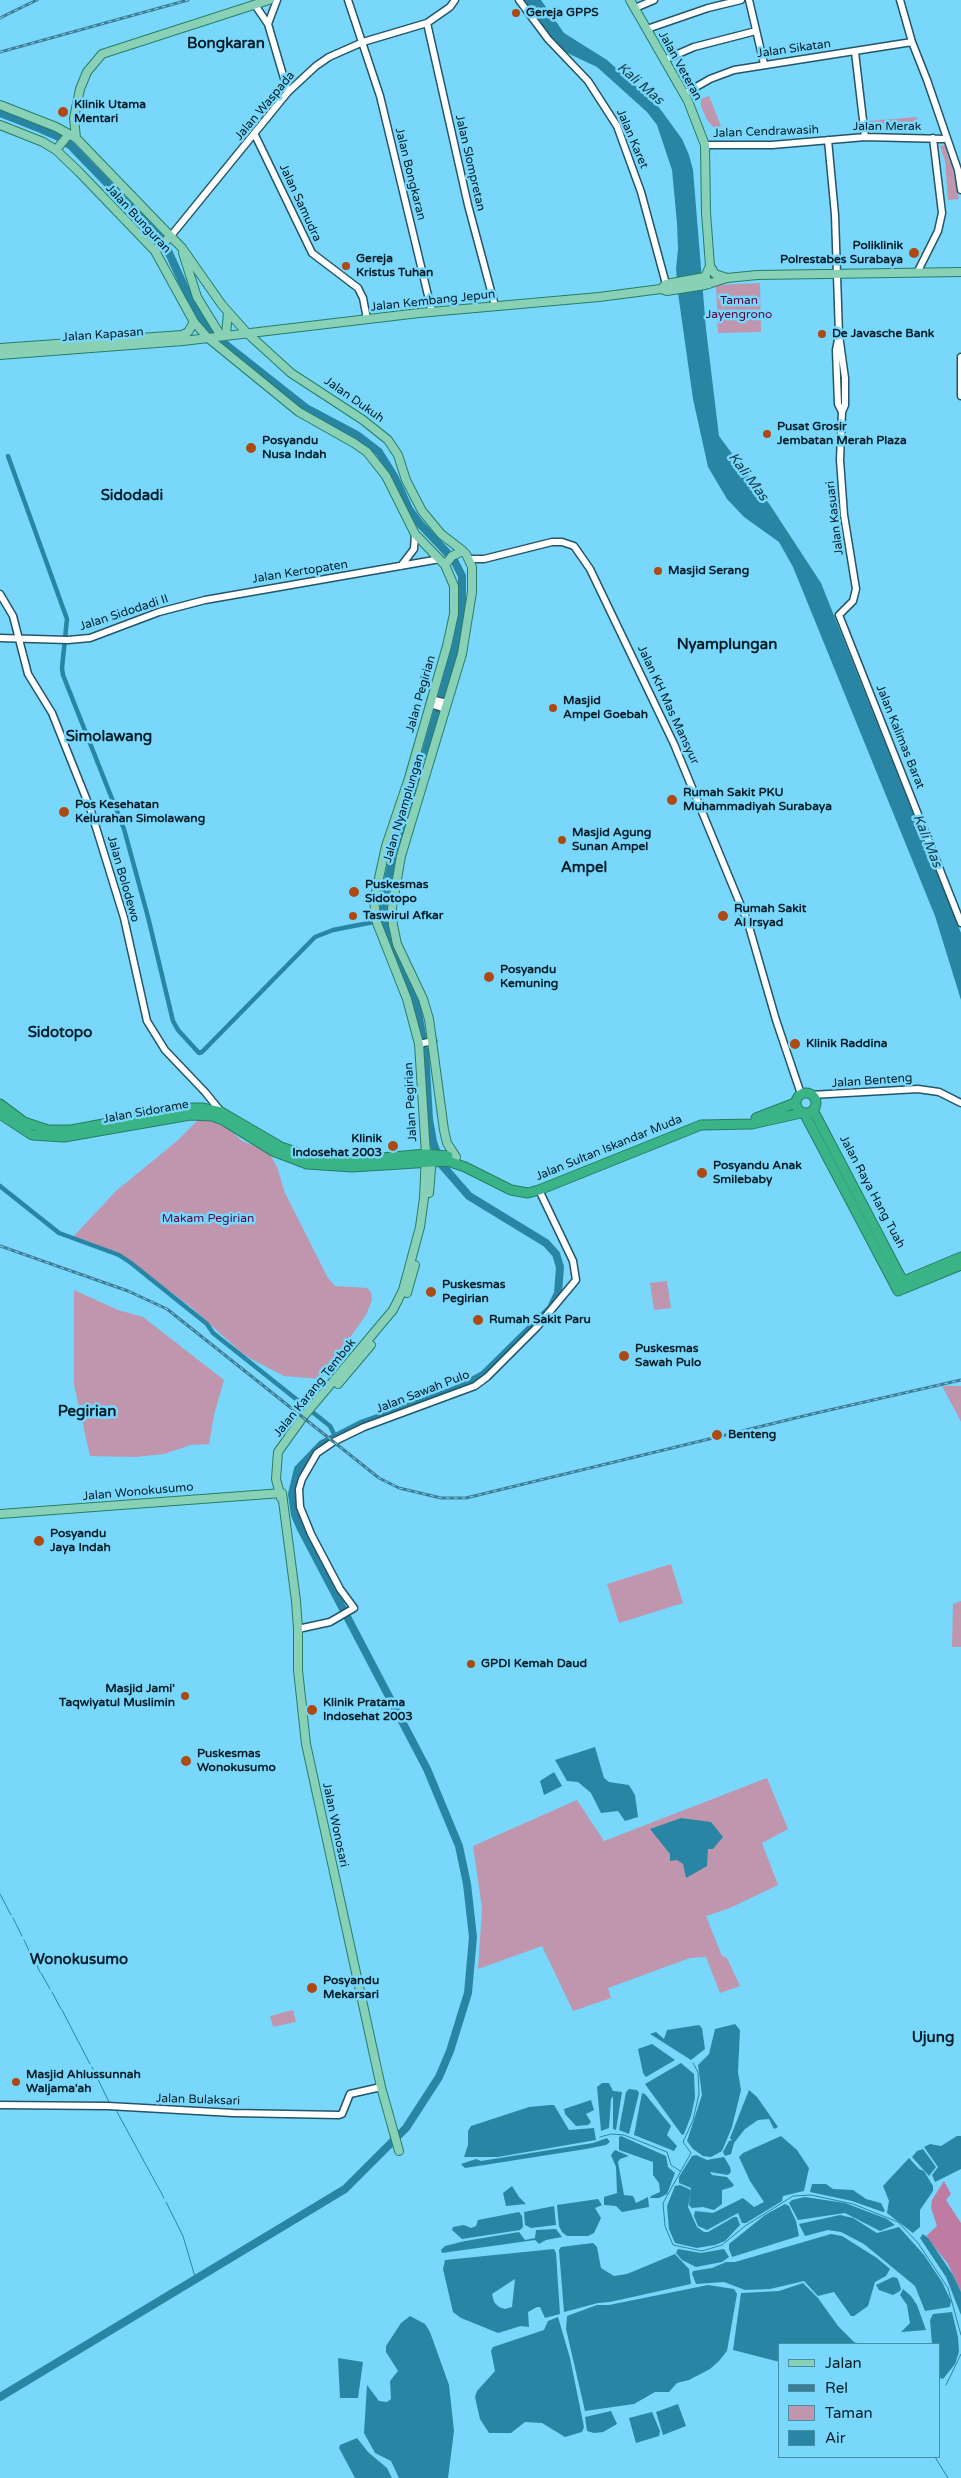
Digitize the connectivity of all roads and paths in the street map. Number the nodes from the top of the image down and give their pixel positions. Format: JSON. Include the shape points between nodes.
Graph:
{"nodes":[{"id":1,"x":269,"y":0,"type":"edge"},
{"id":2,"x":276,"y":0,"type":"edge"},
{"id":3,"x":348,"y":0,"type":"edge"},
{"id":4,"x":455,"y":0,"type":"edge"},
{"id":5,"x":520,"y":0,"type":"edge"},
{"id":6,"x":630,"y":0,"type":"edge"},
{"id":7,"x":654,"y":0,"type":"edge"},
{"id":8,"x":741,"y":0,"type":"edge"},
{"id":9,"x":749,"y":0,"type":"edge"},
{"id":10,"x":900,"y":0,"type":"edge"},
{"id":11,"x":255,"y":5,"type":"junction"},
{"id":12,"x":635,"y":8,"type":"junction"},
{"id":13,"x":426,"y":23,"type":"junction"},
{"id":14,"x":268,"y":24,"type":"junction"},
{"id":15,"x":647,"y":29,"type":"junction"},
{"id":16,"x":756,"y":31,"type":"junction"},
{"id":17,"x":363,"y":42,"type":"junction"},
{"id":18,"x":912,"y":42,"type":"junction"},
{"id":19,"x":855,"y":52,"type":"junction"},
{"id":20,"x":664,"y":60,"type":"junction"},
{"id":21,"x":764,"y":64,"type":"junction"},
{"id":22,"x":288,"y":92,"type":"junction"},
{"id":23,"x":684,"y":94,"type":"junction"},
{"id":24,"x":0,"y":105,"type":"edge"},
{"id":25,"x":74,"y":118,"type":"junction"},
{"id":26,"x":0,"y":125,"type":"edge"},
{"id":27,"x":56,"y":127,"type":"junction"},
{"id":28,"x":255,"y":135,"type":"junction"},
{"id":29,"x":69,"y":137,"type":"junction"},
{"id":30,"x":865,"y":137,"type":"junction"},
{"id":31,"x":934,"y":138,"type":"junction"},
{"id":32,"x":946,"y":139,"type":"junction"},
{"id":33,"x":828,"y":140,"type":"junction"},
{"id":34,"x":705,"y":145,"type":"junction"},
{"id":35,"x":56,"y":150,"type":"junction"},
{"id":36,"x":959,"y":170,"type":"edge"},
{"id":37,"x":961,"y":190,"type":"edge"},
{"id":38,"x":168,"y":239,"type":"junction"},
{"id":39,"x":182,"y":248,"type":"junction"},
{"id":40,"x":157,"y":249,"type":"junction"},
{"id":41,"x":710,"y":266,"type":"junction"},
{"id":42,"x":836,"y":272,"type":"junction"},
{"id":43,"x":961,"y":272,"type":"edge"},
{"id":44,"x":918,"y":273,"type":"junction"},
{"id":45,"x":726,"y":278,"type":"junction"},
{"id":46,"x":706,"y":281,"type":"junction"},
{"id":47,"x":663,"y":286,"type":"junction"},
{"id":48,"x":495,"y":306,"type":"junction"},
{"id":49,"x":228,"y":312,"type":"junction"},
{"id":50,"x":432,"y":312,"type":"junction"},
{"id":51,"x":367,"y":319,"type":"junction"},
{"id":52,"x":194,"y":322,"type":"junction"},
{"id":53,"x":246,"y":332,"type":"junction"},
{"id":54,"x":217,"y":336,"type":"junction"},
{"id":55,"x":0,"y":348,"type":"edge"},
{"id":56,"x":0,"y":355,"type":"edge"},
{"id":57,"x":961,"y":357,"type":"edge"},
{"id":58,"x":961,"y":396,"type":"edge"},
{"id":59,"x":415,"y":534,"type":"junction"},
{"id":60,"x":466,"y":555,"type":"junction"},
{"id":61,"x":448,"y":556,"type":"junction"},
{"id":62,"x":398,"y":568,"type":"junction"},
{"id":63,"x":0,"y":594,"type":"edge"},
{"id":64,"x":205,"y":600,"type":"joint"},
{"id":65,"x":839,"y":615,"type":"joint"},
{"id":66,"x":0,"y":638,"type":"edge"},
{"id":67,"x":19,"y":639,"type":"junction"},
{"id":68,"x":432,"y":702,"type":"junction"},
{"id":69,"x":444,"y":705,"type":"junction"},
{"id":70,"x":961,"y":923,"type":"edge"},
{"id":71,"x":433,"y":1042,"type":"junction"},
{"id":72,"x":419,"y":1044,"type":"junction"},
{"id":73,"x":801,"y":1094,"type":"junction"},
{"id":74,"x":811,"y":1095,"type":"junction"},
{"id":75,"x":961,"y":1103,"type":"edge"},
{"id":76,"x":0,"y":1104,"type":"edge"},
{"id":77,"x":796,"y":1104,"type":"junction"},
{"id":78,"x":813,"y":1110,"type":"junction"},
{"id":79,"x":803,"y":1113,"type":"junction"},
{"id":80,"x":0,"y":1114,"type":"edge"},
{"id":81,"x":222,"y":1116,"type":"junction"},
{"id":82,"x":36,"y":1132,"type":"junction"},
{"id":83,"x":828,"y":1136,"type":"junction"},
{"id":84,"x":818,"y":1141,"type":"junction"},
{"id":85,"x":456,"y":1157,"type":"junction"},
{"id":86,"x":434,"y":1158,"type":"junction"},
{"id":87,"x":539,"y":1190,"type":"junction"},
{"id":88,"x":961,"y":1257,"type":"edge"},
{"id":89,"x":961,"y":1265,"type":"edge"},
{"id":90,"x":901,"y":1286,"type":"junction"},
{"id":91,"x":281,"y":1495,"type":"junction"},
{"id":92,"x":0,"y":1514,"type":"edge"},
{"id":93,"x":298,"y":1629,"type":"junction"},
{"id":94,"x":381,"y":2087,"type":"junction"},
{"id":95,"x":0,"y":2105,"type":"edge"},
{"id":96,"x":398,"y":2147,"type":"dead end"}],
"edges":[{"from":1,"to":11,"type":"main road"},
{"from":2,"to":14,"type":"street"},
{"from":3,"to":17,"type":"street","name":"Jalan Bongkaran"},
{"from":4,"to":13,"type":"street","name":"Jalan Waspada"},
{"from":5,"to":47,"type":"street","name":"Jalan Karet","via":[[548,39],[588,81],[617,126],[641,192]]},
{"from":6,"to":12,"type":"main road","name":"Jalan Veteran"},
{"from":7,"to":12,"type":"street"},
{"from":8,"to":15,"type":"street"},
{"from":9,"to":16,"type":"street"},
{"from":10,"to":18,"type":"street"},
{"from":11,"to":14,"type":"street"},
{"from":11,"to":25,"type":"main road","via":[[102,54],[88,72]]},
{"from":12,"to":15,"type":"main road","name":"Jalan Veteran"},
{"from":13,"to":17,"type":"street","name":"Jalan Waspada"},
{"from":13,"to":48,"type":"street","name":"Jalan Slompretan"},
{"from":14,"to":22,"type":"street"},
{"from":15,"to":20,"type":"main road","name":"Jalan Veteran"},
{"from":16,"to":20,"type":"street","via":[[694,47]]},
{"from":16,"to":21,"type":"street"},
{"from":17,"to":22,"type":"street","name":"Jalan Waspada","via":[[325,59]]},
{"from":17,"to":50,"type":"street","name":"Jalan Bongkaran","via":[[380,96]]},
{"from":18,"to":19,"type":"street","name":"Jalan Sikatan"},
{"from":18,"to":32,"type":"street"},
{"from":19,"to":21,"type":"street","name":"Jalan Sikatan"},
{"from":19,"to":30,"type":"street"},
{"from":20,"to":23,"type":"main road","name":"Jalan Veteran"},
{"from":21,"to":23,"type":"street","name":"Jalan Sikatan","via":[[734,70]]},
{"from":22,"to":28,"type":"street","name":"Jalan Waspada"},
{"from":23,"to":34,"type":"main road","name":"Jalan Veteran"},
{"from":24,"to":27,"type":"main road"},
{"from":25,"to":27,"type":"main road","via":[[66,125]]},
{"from":25,"to":29,"type":"main road"},
{"from":26,"to":35,"type":"main road","name":"Jalan Bunguran"},
{"from":27,"to":29,"type":"main road","name":"Jalan Bunguran"},
{"from":28,"to":38,"type":"street","name":"Jalan Waspada"},
{"from":28,"to":51,"type":"street","name":"Jalan Samudra","via":[[312,253],[358,288]]},
{"from":29,"to":35,"type":"main road"},
{"from":29,"to":38,"type":"main road","name":"Jalan Bunguran"},
{"from":30,"to":31,"type":"street","name":"Jalan Merak"},
{"from":30,"to":33,"type":"street","name":"Jalan Merak"},
{"from":31,"to":32,"type":"street","name":"Jalan Merak"},
{"from":31,"to":44,"type":"street","via":[[942,213],[938,231]]},
{"from":32,"to":36,"type":"street"},
{"from":33,"to":34,"type":"street","name":"Jalan Cendrawasih","via":[[772,145]]},
{"from":33,"to":42,"type":"street","name":"Jalan Kasuari","via":[[835,214]]},
{"from":34,"to":41,"type":"main road"},
{"from":35,"to":40,"type":"main road","name":"Jalan Bunguran"},
{"from":36,"to":37,"type":"street"},
{"from":38,"to":39,"type":"main road","name":"Jalan Bunguran"},
{"from":38,"to":40,"type":"main road"},
{"from":39,"to":49,"type":"main road","name":"Jalan Bunguran"},
{"from":39,"to":54,"type":"main road","via":[[197,297]]},
{"from":40,"to":52,"type":"main road","name":"Jalan Bunguran"},
{"from":41,"to":45,"type":"main road","via":[[716,274]]},
{"from":41,"to":46,"type":"main road"},
{"from":42,"to":44,"type":"main road","name":"Jalan Kembang Jepun"},
{"from":42,"to":45,"type":"main road","name":"Jalan Kembang Jepun"},
{"from":42,"to":65,"type":"street","name":"Jalan Kasuari","via":[[839,334],[836,359],[838,404],[842,412],[840,460],[844,515],[856,589],[853,600]]},
{"from":43,"to":44,"type":"main road","name":"Jalan Kembang Jepun"},
{"from":45,"to":46,"type":"main road","name":"Jalan Kembang Jepun"},
{"from":46,"to":47,"type":"main road","name":"Jalan Kembang Jepun","via":[[667,291]]},
{"from":47,"to":48,"type":"main road","name":"Jalan Kembang Jepun"},
{"from":48,"to":50,"type":"main road","name":"Jalan Kembang Jepun"},
{"from":49,"to":53,"type":"main road","name":"Jalan Bunguran"},
{"from":49,"to":54,"type":"main road"},
{"from":50,"to":51,"type":"main road","name":"Jalan Kembang Jepun"},
{"from":51,"to":53,"type":"main road","name":"Jalan Kembang Jepun"},
{"from":52,"to":54,"type":"main road","name":"Jalan Bunguran"},
{"from":52,"to":55,"type":"main road","name":"Jalan Kapasan","via":[[182,335]]},
{"from":53,"to":54,"type":"main road","name":"Jalan Kembang Jepun"},
{"from":53,"to":61,"type":"main road","name":"Jalan Dukuh","via":[[291,373],[388,440],[398,455],[422,511],[441,534]]},
{"from":54,"to":56,"type":"main road","name":"Jalan Kapasan"},
{"from":54,"to":59,"type":"main road","name":"Jalan Pegirian","via":[[299,412],[367,452],[386,476]]},
{"from":57,"to":58,"type":"street"},
{"from":59,"to":61,"type":"main road","name":"Jalan Pegirian"},
{"from":59,"to":62,"type":"street","via":[[412,555]]},
{"from":60,"to":61,"type":"main road"},
{"from":60,"to":69,"type":"main road","name":"Jalan Nyamplungan","via":[[472,592],[469,616],[462,654]]},
{"from":60,"to":73,"type":"street","name":"Jalan KH Mas Mansyur","via":[[484,559],[552,542],[570,544],[580,552],[590,568],[670,736],[748,923],[777,1026]]},
{"from":61,"to":62,"type":"street","name":"Jalan Kertopaten"},
{"from":61,"to":68,"type":"main road","name":"Jalan Pegirian","via":[[454,586],[454,614]]},
{"from":62,"to":64,"type":"street","name":"Jalan Kertopaten"},
{"from":63,"to":67,"type":"street","name":"Jalan Bolodewo","via":[[13,616]]},
{"from":64,"to":67,"type":"street","name":"Jalan Sidodadi II","via":[[159,612],[90,638]]},
{"from":65,"to":70,"type":"street","name":"Jalan Kalimas Barat"},
{"from":66,"to":67,"type":"street","name":"Jalan Sidodadi II"},
{"from":67,"to":81,"type":"street","name":"Jalan Bolodewo","via":[[28,674],[52,713],[90,808],[124,918],[147,1021],[165,1050]]},
{"from":68,"to":69,"type":"street"},
{"from":68,"to":72,"type":"main road","name":"Jalan Pegirian","via":[[382,861],[374,901],[376,922],[407,999]]},
{"from":69,"to":71,"type":"main road","name":"Jalan Nyamplungan","via":[[401,856],[392,908],[394,935],[423,999]]},
{"from":71,"to":72,"type":"street"},
{"from":71,"to":85,"type":"main road","name":"Jalan Nyamplungan","via":[[444,1130],[447,1143]]},
{"from":72,"to":86,"type":"main road","name":"Jalan Pegirian"},
{"from":73,"to":74,"type":"highway"},
{"from":73,"to":77,"type":"highway"},
{"from":74,"to":75,"type":"street","name":"Jalan Benteng","via":[[918,1089],[939,1092]]},
{"from":74,"to":78,"type":"highway","via":[[815,1102]]},
{"from":76,"to":82,"type":"highway"},
{"from":77,"to":79,"type":"highway"},
{"from":77,"to":85,"type":"highway","name":"Jalan Sultan Iskandar Muda","via":[[757,1118],[700,1119],[527,1187],[513,1184]]},
{"from":78,"to":79,"type":"highway"},
{"from":78,"to":83,"type":"highway","name":"Jalan Raya Hang Tuah"},
{"from":79,"to":84,"type":"highway","name":"Jalan Raya Hang Tuah"},
{"from":79,"to":87,"type":"highway","name":"Jalan Sultan Iskandar Muda","via":[[752,1124],[701,1124]]},
{"from":80,"to":82,"type":"highway"},
{"from":81,"to":82,"type":"highway","name":"Jalan Sidorame","via":[[189,1108],[64,1137]]},
{"from":81,"to":86,"type":"highway","name":"Jalan Sidorame","via":[[281,1148],[310,1157],[348,1161]]},
{"from":83,"to":84,"type":"highway"},
{"from":83,"to":90,"type":"highway","name":"Jalan Raya Hang Tuah"},
{"from":84,"to":90,"type":"highway","name":"Jalan Raya Hang Tuah"},
{"from":85,"to":86,"type":"highway","name":"Jalan Sultan Iskandar Muda"},
{"from":86,"to":87,"type":"highway","name":"Jalan Sultan Iskandar Muda","via":[[465,1167],[511,1190],[528,1193]]},
{"from":86,"to":91,"type":"main road","name":"Jalan Karang Tembok","via":[[403,1290],[393,1310],[359,1356],[278,1452],[276,1465]]},
{"from":87,"to":93,"type":"street","name":"Jalan Sawah Pulo","via":[[576,1271],[576,1280],[518,1346],[475,1386],[364,1427],[317,1453],[302,1479],[298,1500],[307,1525],[352,1609],[330,1622]]},
{"from":88,"to":90,"type":"highway"},
{"from":89,"to":90,"type":"highway"},
{"from":91,"to":92,"type":"main road","name":"Jalan Wonokusumo"},
{"from":91,"to":93,"type":"main road","name":"Jalan Wonosari"},
{"from":93,"to":94,"type":"main road","name":"Jalan Wonosari","via":[[298,1670],[306,1744]]},
{"from":94,"to":95,"type":"street","name":"Jalan Bulaksari","via":[[350,2094],[339,2115]]},
{"from":94,"to":96,"type":"main road","name":"Jalan Wonosari"}]}
